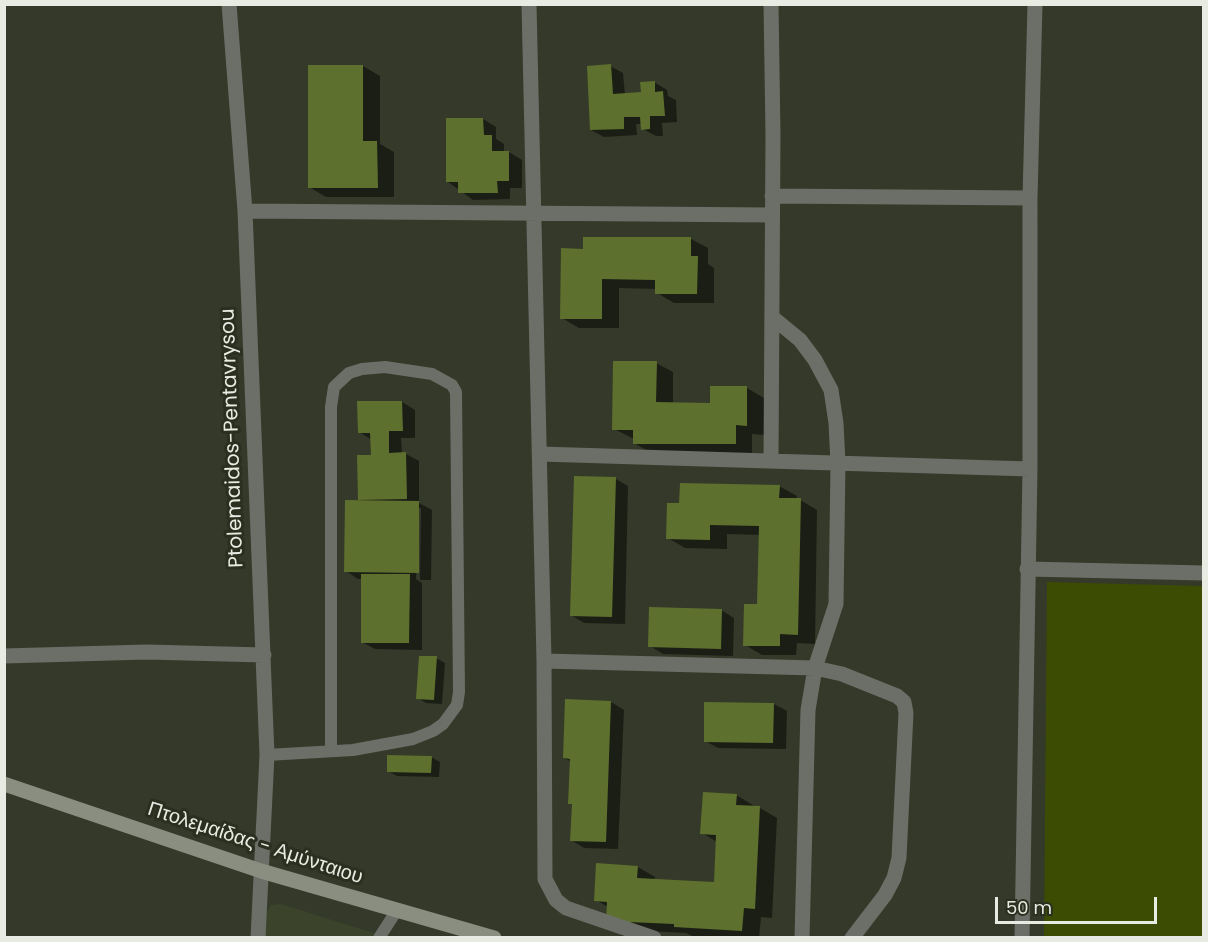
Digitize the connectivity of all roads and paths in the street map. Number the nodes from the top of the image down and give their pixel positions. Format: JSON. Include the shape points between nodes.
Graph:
{"nodes":[{"id":1,"x":229,"y":4,"type":"edge"},
{"id":2,"x":530,"y":4,"type":"edge"},
{"id":3,"x":771,"y":4,"type":"edge"},
{"id":4,"x":1035,"y":4,"type":"edge"},
{"id":5,"x":772,"y":196,"type":"junction"},
{"id":6,"x":1030,"y":198,"type":"junction"},
{"id":7,"x":245,"y":211,"type":"junction"},
{"id":8,"x":534,"y":213,"type":"junction"},
{"id":9,"x":772,"y":215,"type":"junction"},
{"id":10,"x":772,"y":317,"type":"junction"},
{"id":11,"x":540,"y":454,"type":"junction"},
{"id":12,"x":771,"y":461,"type":"junction"},
{"id":13,"x":838,"y":463,"type":"junction"},
{"id":14,"x":1030,"y":469,"type":"junction"},
{"id":15,"x":1027,"y":569,"type":"junction"},
{"id":16,"x":1203,"y":573,"type":"edge"},
{"id":17,"x":264,"y":655,"type":"junction"},
{"id":18,"x":4,"y":656,"type":"edge"},
{"id":19,"x":544,"y":661,"type":"junction"},
{"id":20,"x":815,"y":668,"type":"junction"},
{"id":21,"x":331,"y":751,"type":"junction"},
{"id":22,"x":267,"y":755,"type":"junction"},
{"id":23,"x":4,"y":784,"type":"edge"},
{"id":24,"x":261,"y":871,"type":"junction"},
{"id":25,"x":397,"y":910,"type":"junction"},
{"id":26,"x":258,"y":938,"type":"edge"},
{"id":27,"x":380,"y":938,"type":"edge"},
{"id":28,"x":494,"y":938,"type":"edge"},
{"id":29,"x":654,"y":938,"type":"edge"},
{"id":30,"x":802,"y":938,"type":"edge"},
{"id":31,"x":852,"y":938,"type":"edge"},
{"id":32,"x":1022,"y":938,"type":"edge"}],
"edges":[{"from":1,"to":7,"type":"street","name":"Ptolemaidos-Pentavrysou"},
{"from":2,"to":8,"type":"street"},
{"from":3,"to":5,"type":"street"},
{"from":4,"to":6,"type":"street"},
{"from":5,"to":6,"type":"street"},
{"from":5,"to":9,"type":"street"},
{"from":6,"to":14,"type":"street"},
{"from":7,"to":8,"type":"street"},
{"from":7,"to":17,"type":"street","name":"Ptolemaidos-Pentavrysou"},
{"from":8,"to":9,"type":"street"},
{"from":8,"to":11,"type":"street"},
{"from":9,"to":10,"type":"street"},
{"from":10,"to":12,"type":"street"},
{"from":10,"to":13,"type":"street","via":[[800,340],[831,390]]},
{"from":11,"to":12,"type":"street"},
{"from":11,"to":19,"type":"street"},
{"from":12,"to":13,"type":"street"},
{"from":13,"to":14,"type":"street"},
{"from":13,"to":20,"type":"street","via":[[836,604]]},
{"from":14,"to":15,"type":"street"},
{"from":15,"to":16,"type":"street"},
{"from":15,"to":32,"type":"street"},
{"from":17,"to":18,"type":"street","via":[[147,652]]},
{"from":17,"to":22,"type":"street","name":"Ptolemaidos-Pentavrysou"},
{"from":19,"to":20,"type":"street"},
{"from":19,"to":29,"type":"street","via":[[545,879],[556,900],[566,908]]},
{"from":20,"to":30,"type":"street","via":[[808,710]]},
{"from":20,"to":31,"type":"street","via":[[897,696],[904,702],[906,713],[897,868],[885,895]]},
{"from":21,"to":21,"type":"lane","via":[[413,739],[433,731],[452,715],[457,705],[456,392],[447,381],[432,374],[362,369],[349,373],[334,387]]},
{"from":21,"to":22,"type":"lane"},
{"from":22,"to":24,"type":"street","name":"Ptolemaidos-Pentavrysou"},
{"from":23,"to":24,"type":"main road","name":"Πτολεμαίδας - Αμύνταιου"},
{"from":24,"to":25,"type":"main road","name":"Πτολεμαίδας - Αμύνταιου"},
{"from":24,"to":26,"type":"street","name":"Ptolemaidos-Pentavrysou"},
{"from":25,"to":27,"type":"lane"},
{"from":25,"to":28,"type":"main road","name":"Πτολεμαίδας - Αμύνταιου"}]}
